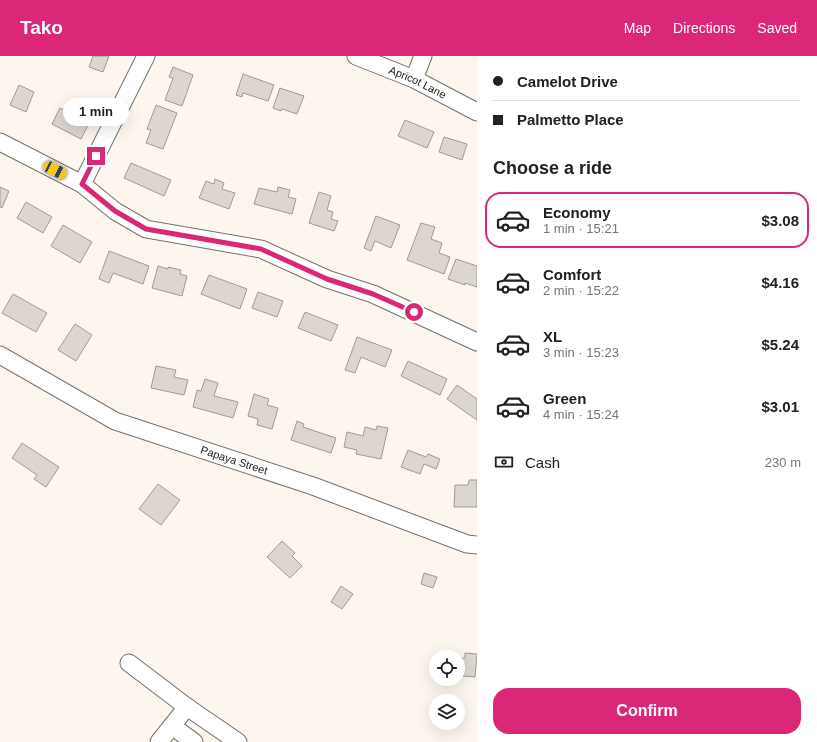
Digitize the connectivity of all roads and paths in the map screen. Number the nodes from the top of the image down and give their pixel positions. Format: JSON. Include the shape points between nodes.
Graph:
{"nodes":[{"id":1,"x":146,"y":56,"type":"edge"},
{"id":2,"x":356,"y":56,"type":"edge"},
{"id":3,"x":423,"y":56,"type":"edge"},
{"id":4,"x":414,"y":79,"type":"junction"},
{"id":5,"x":477,"y":112,"type":"edge"},
{"id":6,"x":0,"y":142,"type":"edge"},
{"id":7,"x":82,"y":184,"type":"junction"},
{"id":8,"x":477,"y":342,"type":"edge"},
{"id":9,"x":0,"y":355,"type":"edge"},
{"id":10,"x":477,"y":545,"type":"edge"},
{"id":11,"x":128,"y":663,"type":"dead end"},
{"id":12,"x":187,"y":707,"type":"junction"},
{"id":13,"x":172,"y":726,"type":"junction"},
{"id":14,"x":159,"y":742,"type":"edge"},
{"id":15,"x":194,"y":742,"type":"edge"},
{"id":16,"x":238,"y":742,"type":"edge"}],
"edges":[{"from":1,"to":7,"type":"street"},
{"from":2,"to":4,"type":"street","name":"Apricot Lane"},
{"from":3,"to":4,"type":"street"},
{"from":4,"to":5,"type":"street","name":"Apricot Lane"},
{"from":6,"to":7,"type":"street"},
{"from":7,"to":8,"type":"street","via":[[115,211],[146,229],[261,249],[327,279],[373,294]]},
{"from":9,"to":10,"type":"street","name":"Papaya Street","via":[[115,421],[313,486],[467,544]]},
{"from":11,"to":12,"type":"street"},
{"from":12,"to":13,"type":"street"},
{"from":12,"to":16,"type":"street"},
{"from":13,"to":14,"type":"street"},
{"from":13,"to":15,"type":"street"}]}
